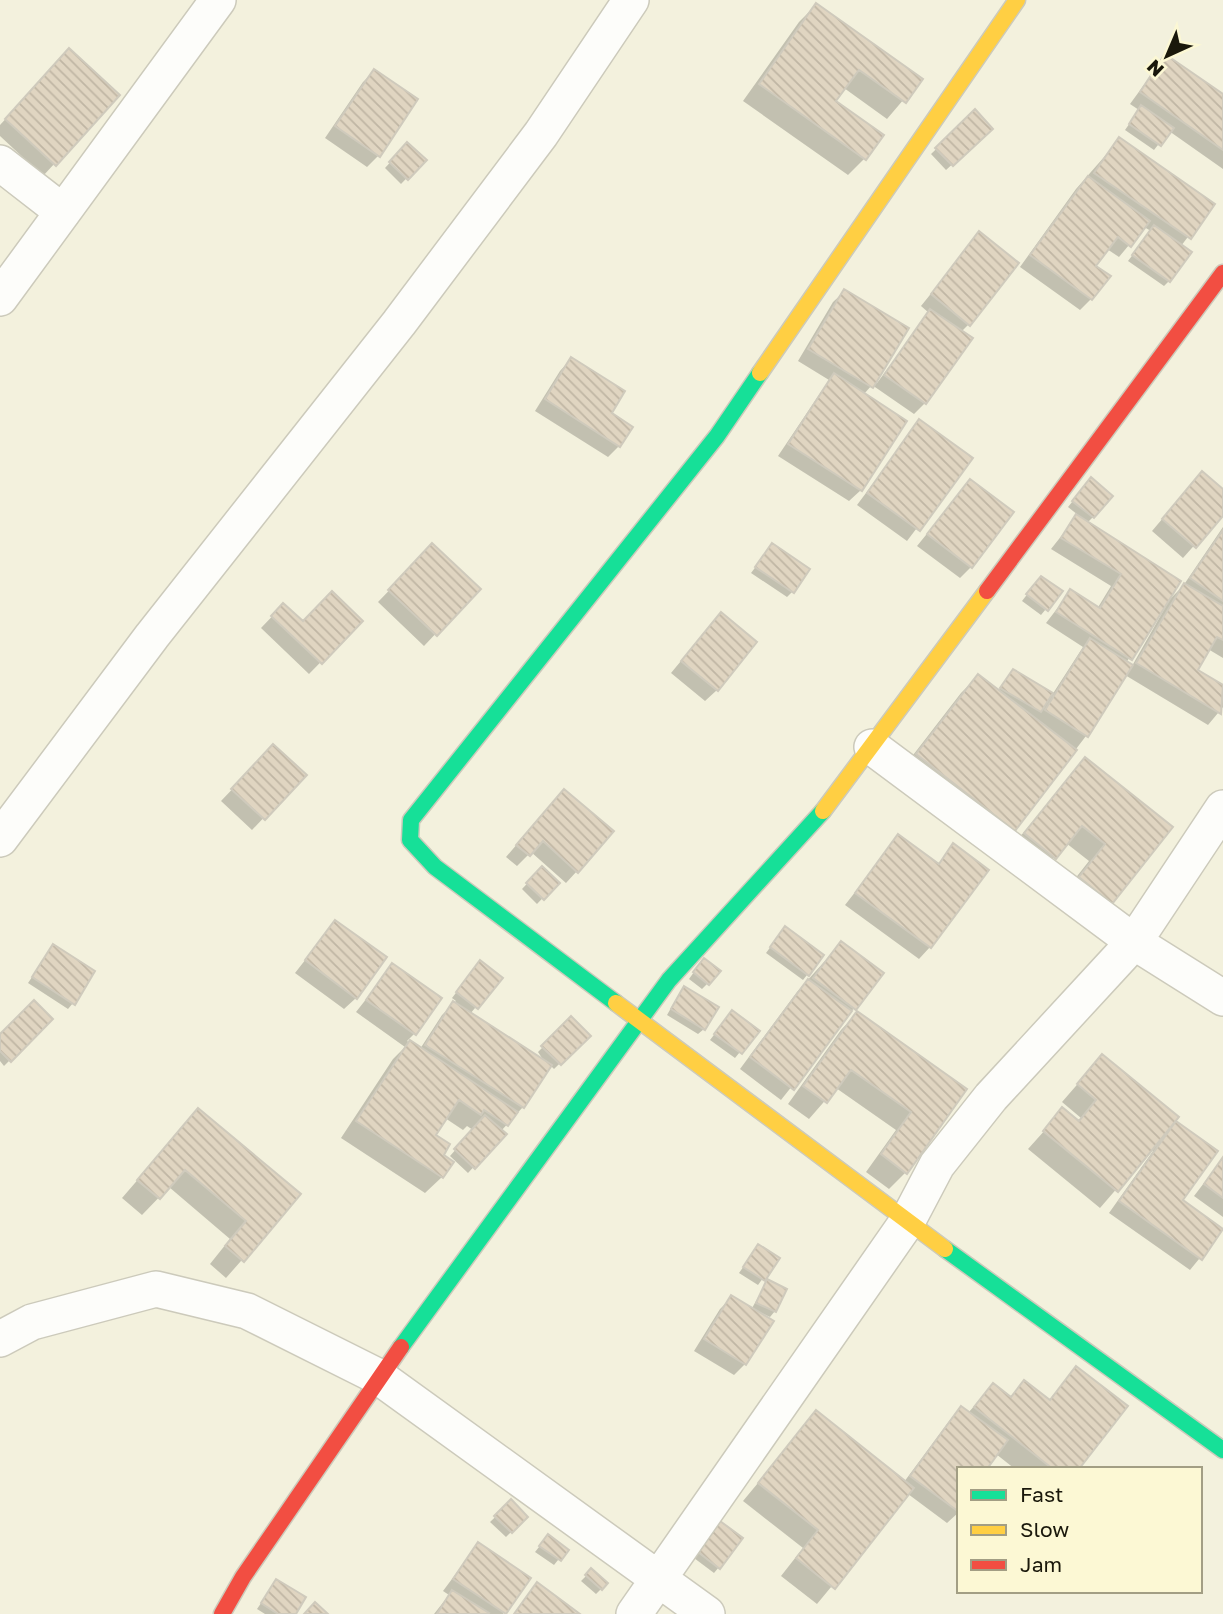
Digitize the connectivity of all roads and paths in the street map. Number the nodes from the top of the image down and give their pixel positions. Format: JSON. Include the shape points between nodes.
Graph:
{"nodes":[{"id":1,"x":218,"y":0,"type":"edge"},
{"id":2,"x":631,"y":0,"type":"edge"},
{"id":3,"x":1017,"y":0,"type":"edge"},
{"id":4,"x":0,"y":163,"type":"edge"},
{"id":5,"x":63,"y":212,"type":"junction"},
{"id":6,"x":1223,"y":273,"type":"edge"},
{"id":7,"x":0,"y":298,"type":"edge"},
{"id":8,"x":872,"y":747,"type":"junction"},
{"id":9,"x":1223,"y":808,"type":"edge"},
{"id":10,"x":0,"y":839,"type":"edge"},
{"id":11,"x":1134,"y":942,"type":"junction"},
{"id":12,"x":1223,"y":998,"type":"edge"},
{"id":13,"x":640,"y":1023,"type":"junction"},
{"id":14,"x":907,"y":1222,"type":"junction"},
{"id":15,"x":0,"y":1339,"type":"edge"},
{"id":16,"x":379,"y":1377,"type":"junction"},
{"id":17,"x":1223,"y":1450,"type":"edge"},
{"id":18,"x":657,"y":1577,"type":"junction"},
{"id":19,"x":222,"y":1614,"type":"edge"},
{"id":20,"x":634,"y":1614,"type":"edge"},
{"id":21,"x":706,"y":1614,"type":"edge"}],
"edges":[{"from":1,"to":5,"type":"street"},
{"from":2,"to":10,"type":"street","via":[[541,134]]},
{"from":3,"to":13,"type":"street","via":[[717,436],[411,820],[410,840],[435,867]]},
{"from":4,"to":5,"type":"street"},
{"from":5,"to":7,"type":"street"},
{"from":6,"to":8,"type":"street"},
{"from":8,"to":11,"type":"street"},
{"from":8,"to":13,"type":"street","via":[[821,816],[669,980]]},
{"from":9,"to":11,"type":"street"},
{"from":11,"to":12,"type":"street"},
{"from":11,"to":14,"type":"street","via":[[974,1119],[937,1165]]},
{"from":13,"to":14,"type":"street"},
{"from":13,"to":16,"type":"street"},
{"from":14,"to":17,"type":"street"},
{"from":14,"to":18,"type":"street"},
{"from":15,"to":16,"type":"street","via":[[32,1322],[156,1289],[247,1311]]},
{"from":16,"to":18,"type":"street"},
{"from":16,"to":19,"type":"street"},
{"from":18,"to":20,"type":"street"},
{"from":18,"to":21,"type":"street"}]}
